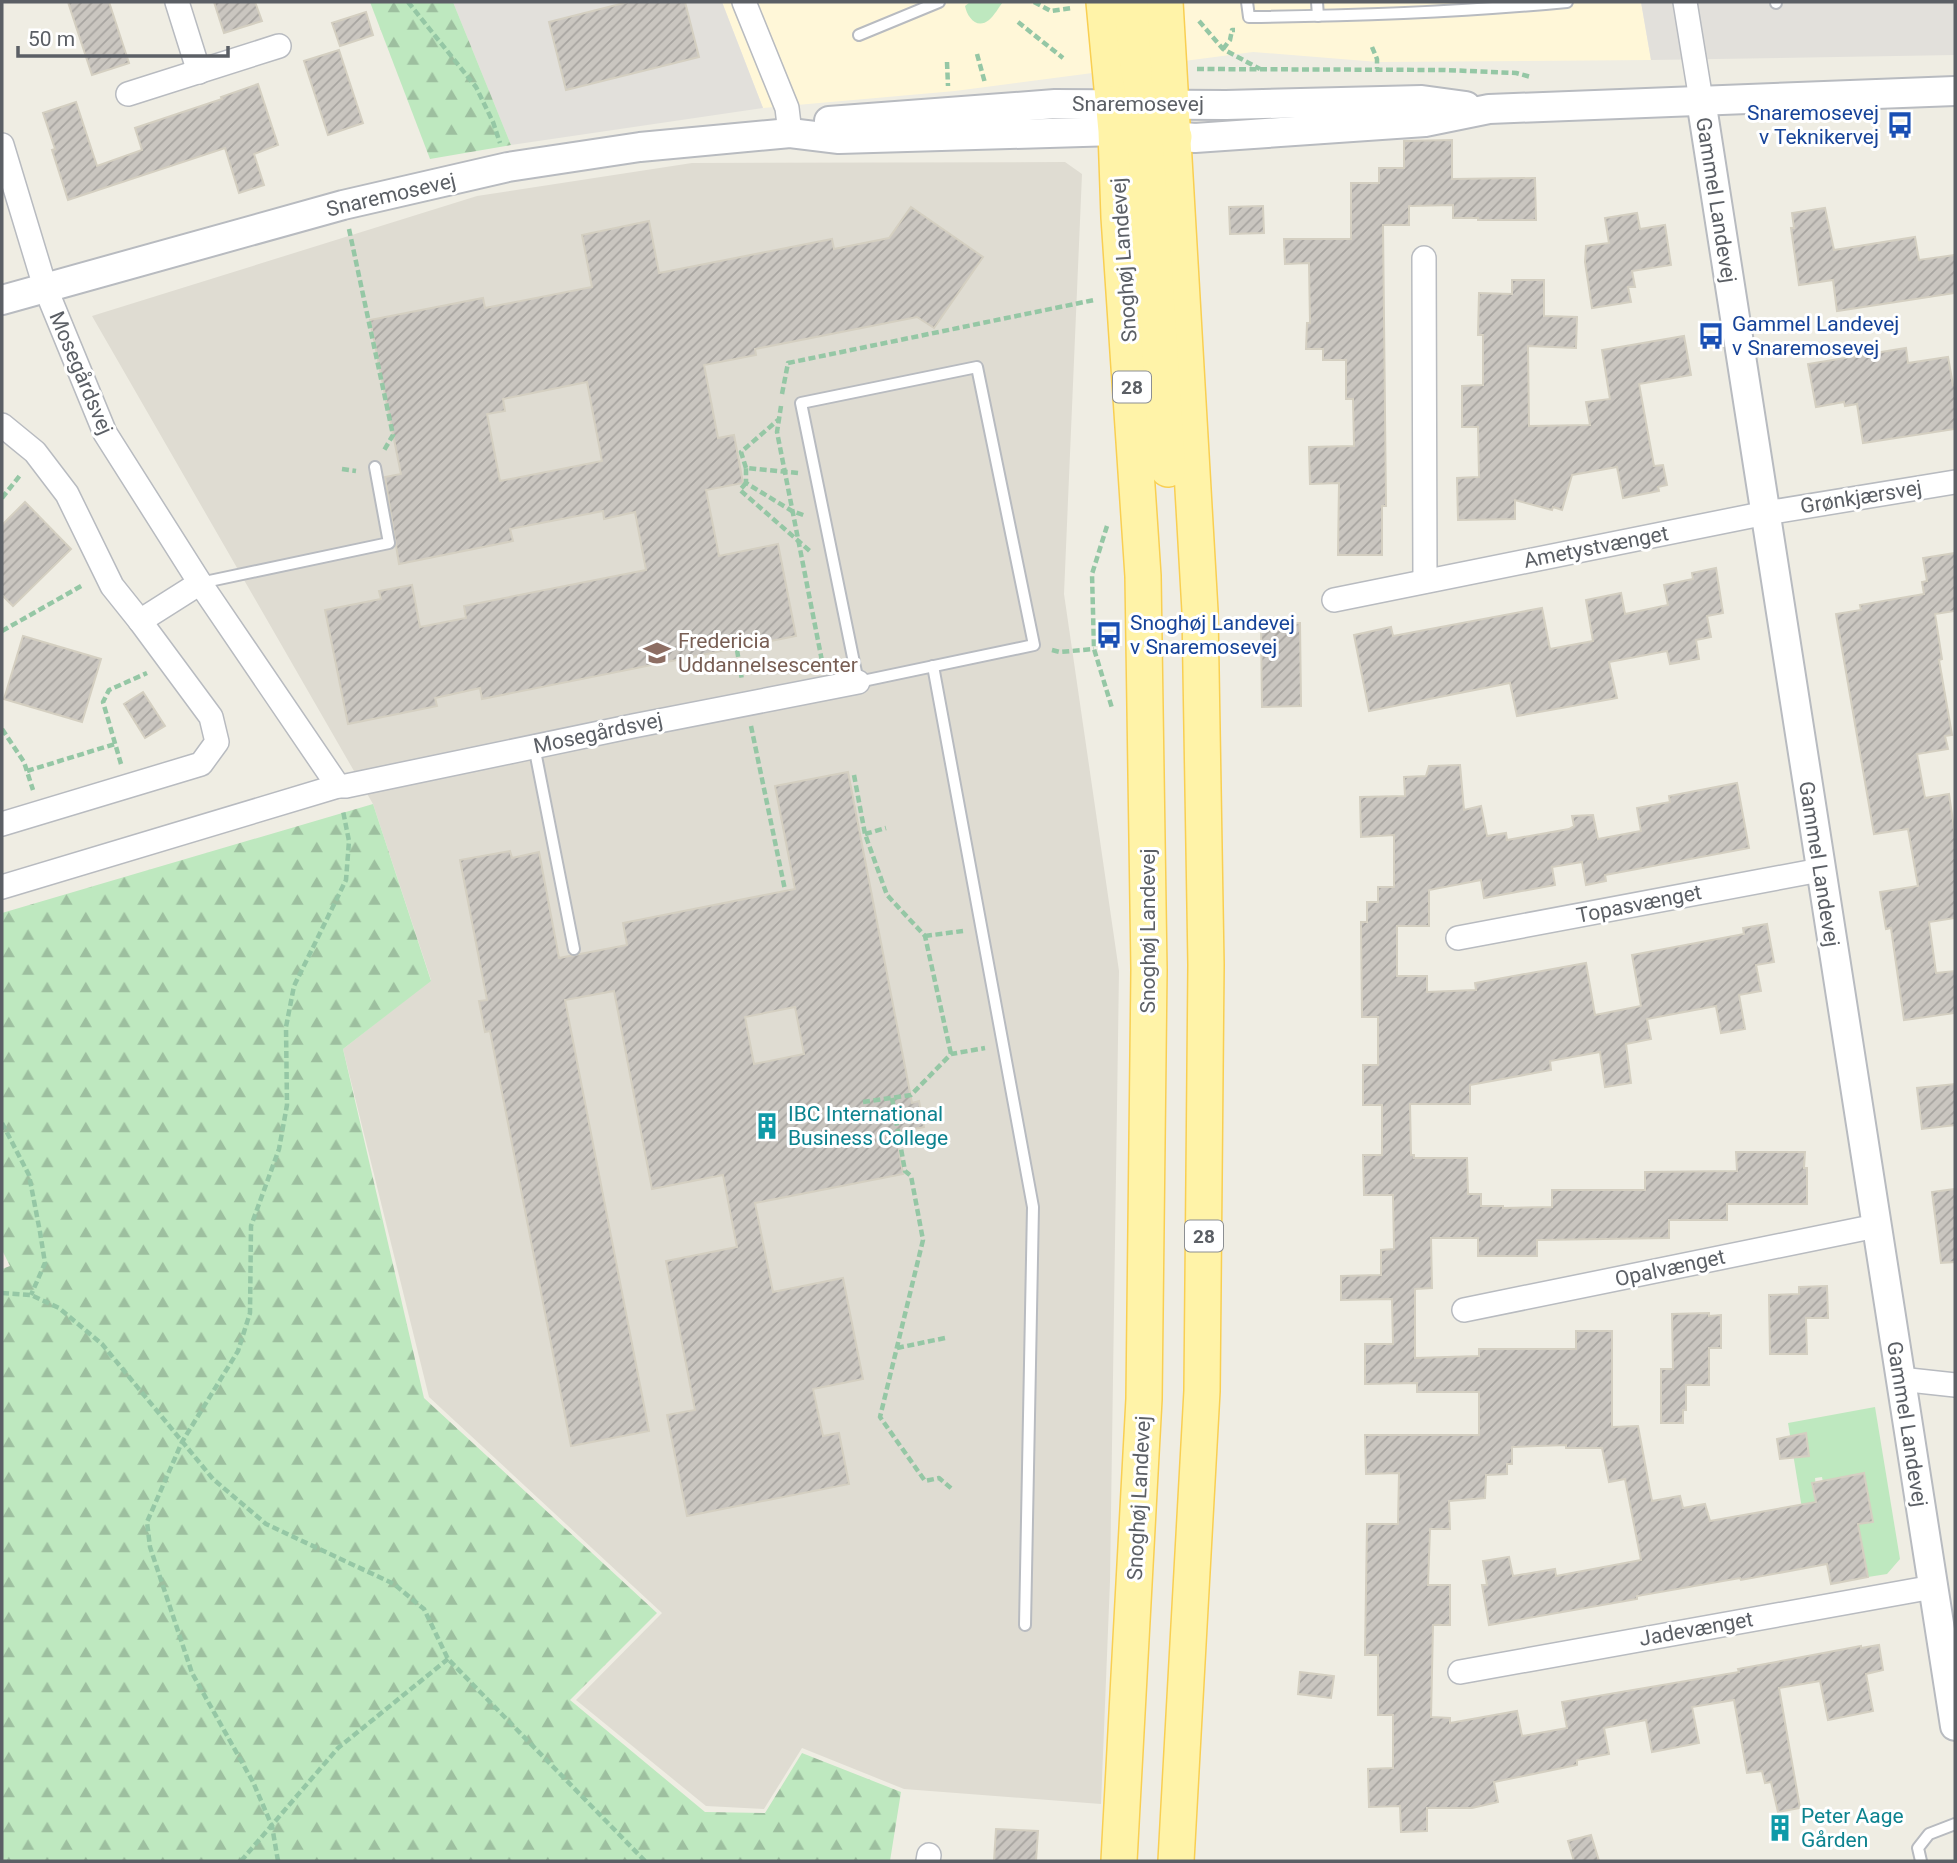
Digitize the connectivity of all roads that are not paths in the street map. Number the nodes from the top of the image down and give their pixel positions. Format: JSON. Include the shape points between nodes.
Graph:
{"nodes":[{"id":1,"x":177,"y":2,"type":"edge"},
{"id":2,"x":744,"y":2,"type":"edge"},
{"id":3,"x":939,"y":2,"type":"edge"},
{"id":4,"x":1131,"y":2,"type":"edge"},
{"id":5,"x":1247,"y":2,"type":"edge"},
{"id":6,"x":1317,"y":2,"type":"edge"},
{"id":7,"x":1567,"y":2,"type":"edge"},
{"id":8,"x":1685,"y":2,"type":"edge"},
{"id":9,"x":1088,"y":5,"type":"edge"},
{"id":10,"x":1181,"y":9,"type":"edge"},
{"id":11,"x":1318,"y":16,"type":"junction"},
{"id":12,"x":859,"y":35,"type":"dead end"},
{"id":13,"x":279,"y":46,"type":"dead end"},
{"id":14,"x":199,"y":72,"type":"junction"},
{"id":15,"x":1955,"y":91,"type":"edge"},
{"id":16,"x":128,"y":94,"type":"dead end"},
{"id":17,"x":1701,"y":100,"type":"junction"},
{"id":18,"x":1144,"y":119,"type":"junction"},
{"id":19,"x":790,"y":133,"type":"junction"},
{"id":20,"x":2,"y":145,"type":"edge"},
{"id":21,"x":1424,"y":258,"type":"dead end"},
{"id":22,"x":45,"y":287,"type":"junction"},
{"id":23,"x":2,"y":300,"type":"edge"},
{"id":24,"x":3,"y":429,"type":"edge"},
{"id":25,"x":375,"y":467,"type":"road end"},
{"id":26,"x":1955,"y":482,"type":"edge"},
{"id":27,"x":1766,"y":513,"type":"junction"},
{"id":28,"x":1425,"y":581,"type":"junction"},
{"id":29,"x":200,"y":583,"type":"junction"},
{"id":30,"x":1334,"y":600,"type":"dead end"},
{"id":31,"x":140,"y":621,"type":"junction"},
{"id":32,"x":933,"y":666,"type":"junction"},
{"id":33,"x":858,"y":682,"type":"junction"},
{"id":34,"x":534,"y":746,"type":"junction"},
{"id":35,"x":338,"y":786,"type":"junction"},
{"id":36,"x":2,"y":824,"type":"edge"},
{"id":37,"x":1820,"y":870,"type":"junction"},
{"id":38,"x":2,"y":887,"type":"edge"},
{"id":39,"x":1458,"y":938,"type":"dead end"},
{"id":40,"x":574,"y":949,"type":"dead end"},
{"id":41,"x":1876,"y":1226,"type":"junction"},
{"id":42,"x":1464,"y":1310,"type":"dead end"},
{"id":43,"x":1900,"y":1379,"type":"junction"},
{"id":44,"x":1955,"y":1385,"type":"edge"},
{"id":45,"x":1933,"y":1587,"type":"junction"},
{"id":46,"x":1025,"y":1625,"type":"dead end"},
{"id":47,"x":1460,"y":1672,"type":"dead end"},
{"id":48,"x":1955,"y":1726,"type":"edge"},
{"id":49,"x":1955,"y":1824,"type":"edge"},
{"id":50,"x":1119,"y":1861,"type":"edge"},
{"id":51,"x":1176,"y":1861,"type":"edge"},
{"id":52,"x":1921,"y":1861,"type":"edge"}],
"edges":[{"from":1,"to":14,"type":"street"},
{"from":2,"to":19,"type":"street","via":[[786,108]]},
{"from":3,"to":12,"type":"lane"},
{"from":4,"to":18,"type":"main road"},
{"from":5,"to":11,"type":"lane","via":[[1249,16]]},
{"from":6,"to":11,"type":"lane"},
{"from":7,"to":11,"type":"lane","via":[[1479,11]]},
{"from":8,"to":17,"type":"street","name":"Gammel Landevej"},
{"from":9,"to":18,"type":"main road","name":"Snoghøj Landevej","number":"28"},
{"from":10,"to":18,"type":"main road","name":"Snoghøj Landevej","number":"28"},
{"from":13,"to":14,"type":"street"},
{"from":14,"to":16,"type":"street"},
{"from":15,"to":17,"type":"street","name":"Snaremosevej"},
{"from":17,"to":18,"type":"street","name":"Snaremosevej","via":[[1489,109],[1425,122],[1195,138]]},
{"from":17,"to":27,"type":"street","name":"Gammel Landevej"},
{"from":18,"to":19,"type":"street","name":"Snaremosevej","via":[[1055,104],[822,122]]},
{"from":18,"to":50,"type":"main road","name":"Snoghøj Landevej","number":"28","via":[[1119,217],[1143,576],[1149,970],[1144,1399]]},
{"from":18,"to":51,"type":"main road","name":"Snoghøj Landevej","number":"28","via":[[1200,611],[1206,965],[1202,1391]]},
{"from":19,"to":22,"type":"street","name":"Snaremosevej","via":[[508,167],[343,205]]},
{"from":20,"to":22,"type":"street","name":"Mosegårdsvej"},
{"from":21,"to":28,"type":"street"},
{"from":22,"to":23,"type":"street","name":"Snaremosevej"},
{"from":22,"to":29,"type":"street","name":"Mosegårdsvej","via":[[105,433]]},
{"from":24,"to":31,"type":"street","via":[[35,452],[67,494],[112,586]]},
{"from":25,"to":29,"type":"lane","via":[[390,543]]},
{"from":26,"to":27,"type":"street","name":"Grønkjærsvej"},
{"from":27,"to":28,"type":"street","name":"Ametystvænget"},
{"from":27,"to":37,"type":"street","name":"Gammel Landevej"},
{"from":28,"to":30,"type":"street","name":"Ametystvænget"},
{"from":29,"to":31,"type":"street"},
{"from":29,"to":35,"type":"street","name":"Mosegårdsvej"},
{"from":31,"to":36,"type":"street","via":[[211,717],[217,742],[201,764]]},
{"from":32,"to":33,"type":"lane"},
{"from":32,"to":33,"type":"lane","via":[[1034,645],[977,367],[801,403]]},
{"from":32,"to":46,"type":"lane","via":[[1033,1207]]},
{"from":33,"to":34,"type":"street","name":"Mosegårdsvej"},
{"from":34,"to":35,"type":"street","name":"Mosegårdsvej"},
{"from":34,"to":40,"type":"lane"},
{"from":35,"to":38,"type":"street","name":"Mosegårdsvej"},
{"from":37,"to":39,"type":"street","name":"Topasvænget"},
{"from":37,"to":41,"type":"street","name":"Gammel Landevej"},
{"from":41,"to":42,"type":"street","name":"Opalvænget"},
{"from":41,"to":43,"type":"street","name":"Gammel Landevej"},
{"from":43,"to":44,"type":"street"},
{"from":43,"to":45,"type":"street","name":"Gammel Landevej"},
{"from":45,"to":47,"type":"street","name":"Jadevænget"},
{"from":45,"to":48,"type":"street","name":"Gammel Landevej"},
{"from":49,"to":52,"type":"lane","via":[[1929,1834],[1918,1848]]}]}
